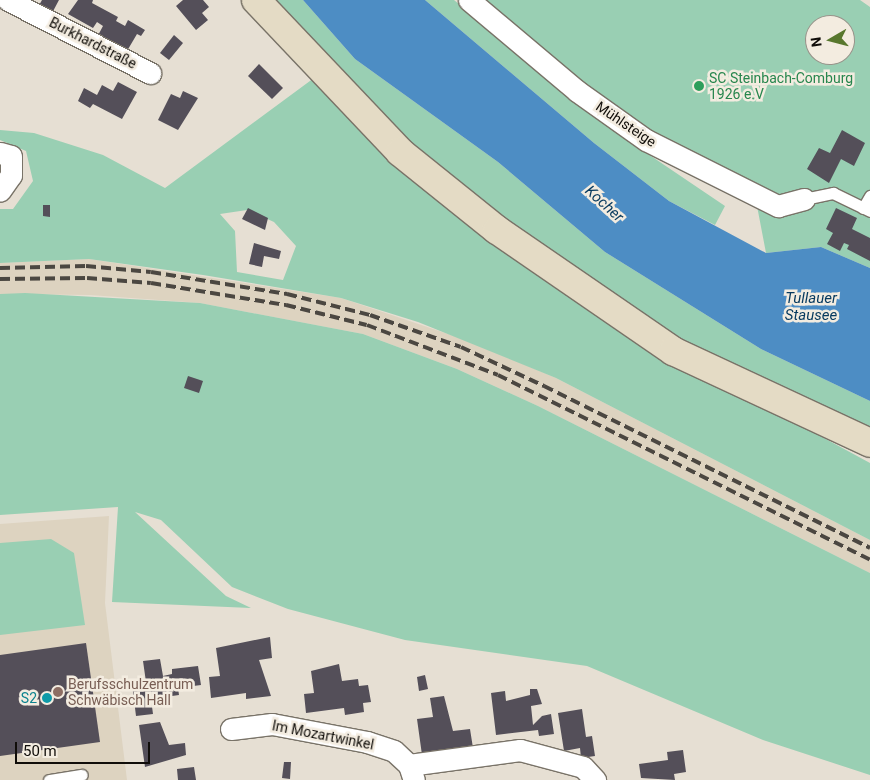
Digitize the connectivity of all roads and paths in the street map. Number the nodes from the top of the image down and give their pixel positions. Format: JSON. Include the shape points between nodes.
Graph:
{"nodes":[{"id":1,"x":8,"y":0,"type":"edge"},
{"id":2,"x":256,"y":0,"type":"edge"},
{"id":3,"x":469,"y":0,"type":"edge"},
{"id":4,"x":150,"y":73,"type":"dead end"},
{"id":5,"x":0,"y":153,"type":"edge"},
{"id":6,"x":0,"y":191,"type":"edge"},
{"id":7,"x":870,"y":196,"type":"edge"},
{"id":8,"x":804,"y":199,"type":"joint"},
{"id":9,"x":867,"y":210,"type":"edge"},
{"id":10,"x":870,"y":443,"type":"edge"},
{"id":11,"x":231,"y":729,"type":"dead end"},
{"id":12,"x":411,"y":772,"type":"edge"},
{"id":13,"x":82,"y":775,"type":"dead end"},
{"id":14,"x":49,"y":780,"type":"edge"},
{"id":15,"x":595,"y":780,"type":"edge"}],
"edges":[{"from":1,"to":4,"type":"street","name":"Burkhardstraße"},
{"from":2,"to":10,"type":"street","via":[[400,152],[497,230],[673,350]]},
{"from":3,"to":8,"type":"street","name":"Mühlsteige","via":[[577,90],[646,140],[778,206]]},
{"from":5,"to":6,"type":"street","via":[[10,156],[11,175]]},
{"from":7,"to":9,"type":"lane"},
{"from":8,"to":9,"type":"lane","via":[[833,193]]},
{"from":11,"to":12,"type":"street","name":"Im Mozartwinkel","via":[[272,724],[367,742],[394,751]]},
{"from":12,"to":15,"type":"street","name":"Im Mozartwinkel","via":[[520,750],[583,767]]},
{"from":13,"to":14,"type":"lane"}]}
